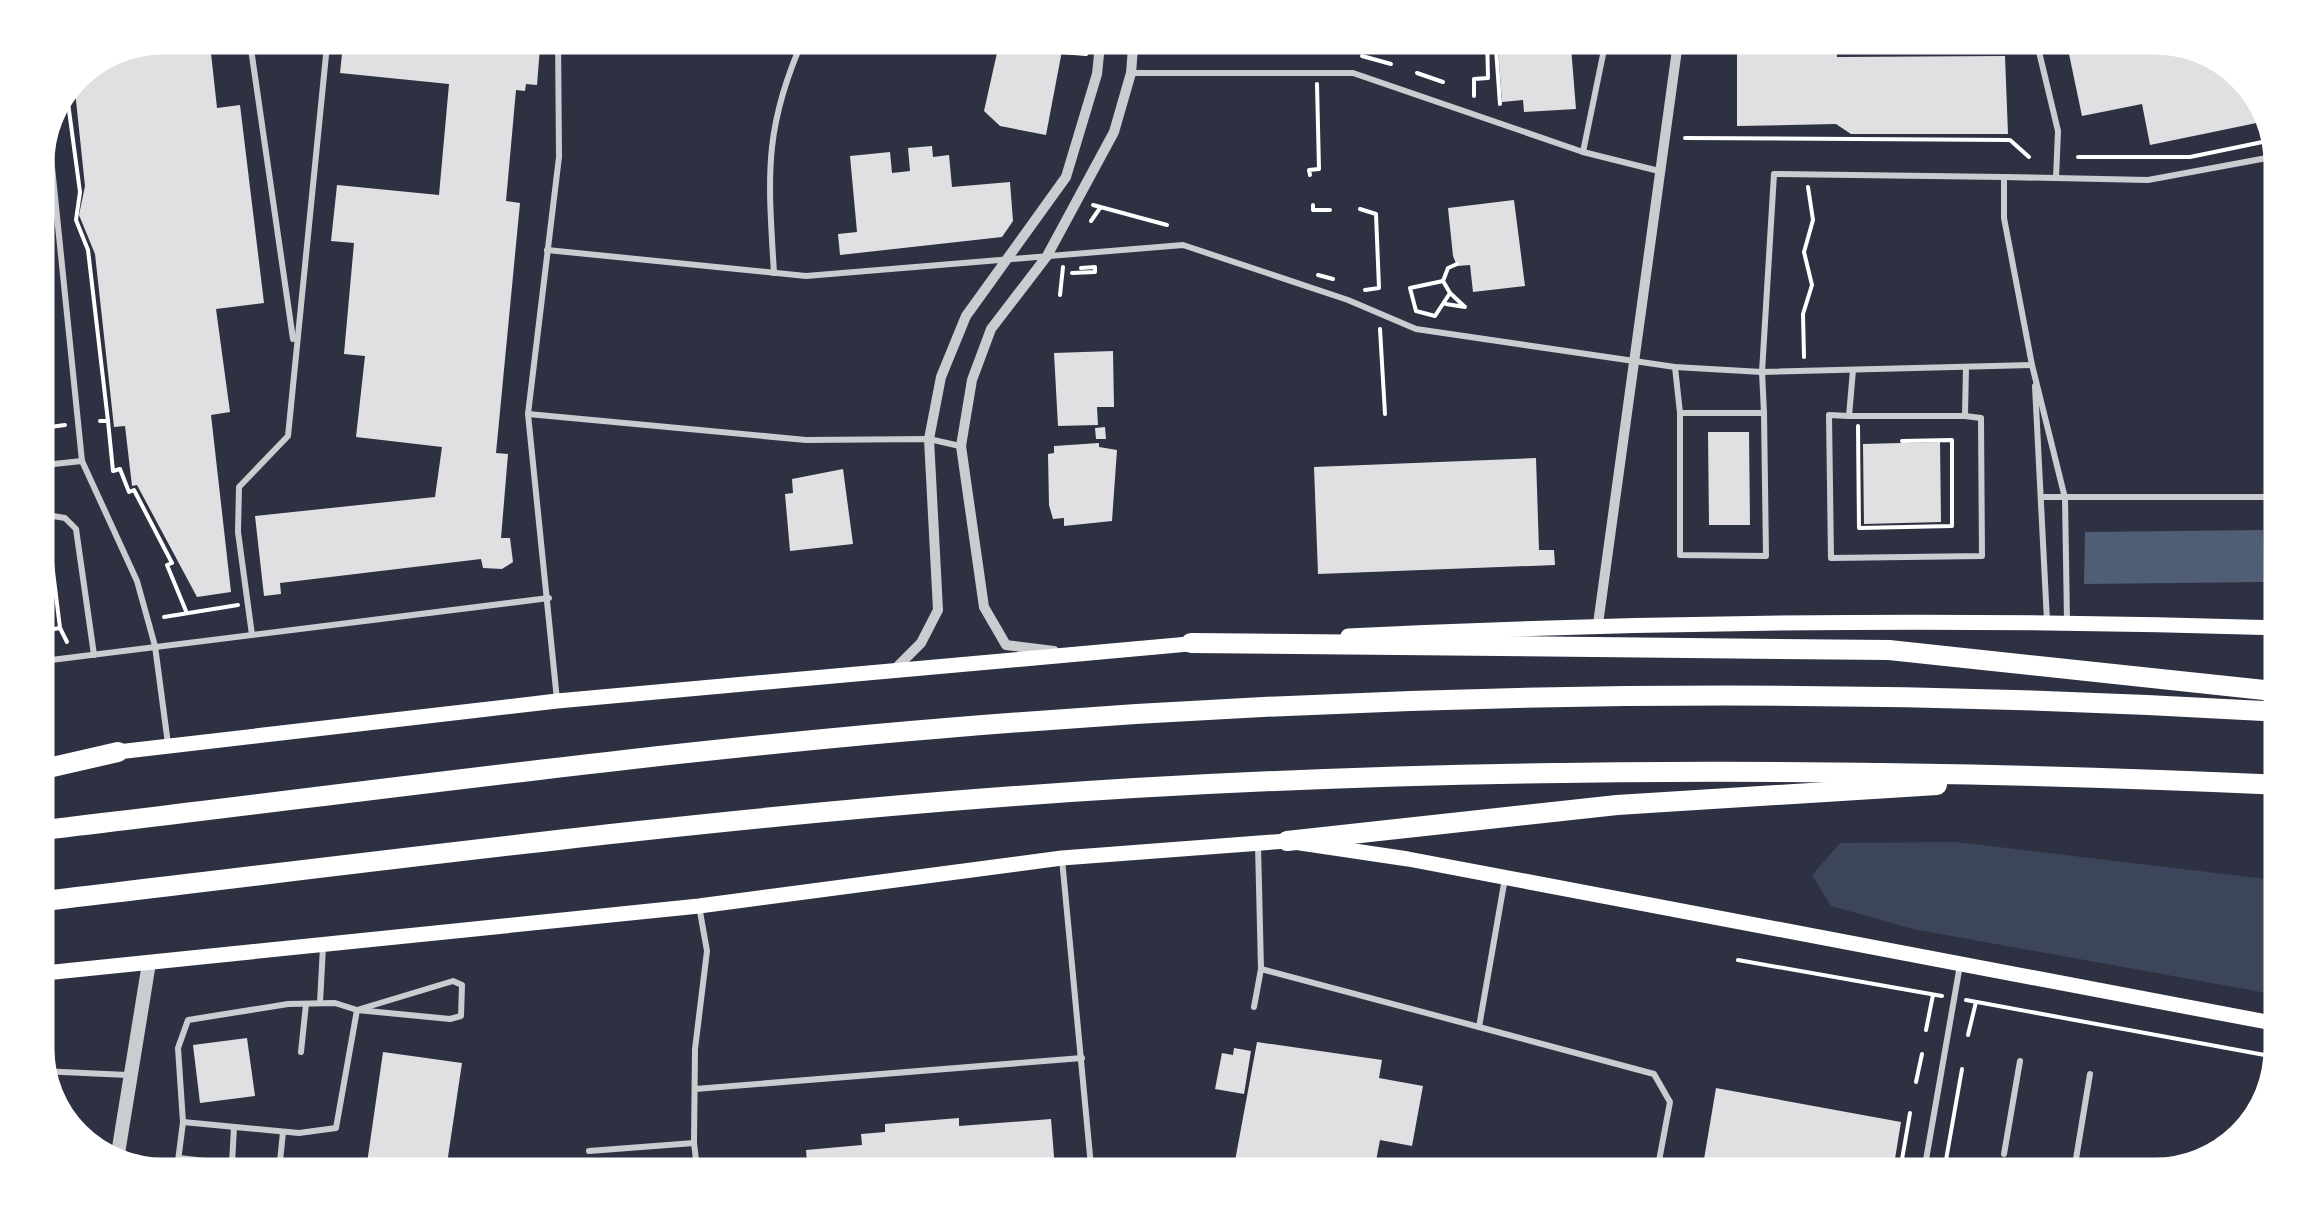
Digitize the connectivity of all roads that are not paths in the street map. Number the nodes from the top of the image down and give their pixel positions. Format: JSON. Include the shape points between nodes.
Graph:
{"nodes":[{"id":1,"x":250,"y":52,"type":"edge"},
{"id":2,"x":326,"y":52,"type":"edge"},
{"id":3,"x":558,"y":52,"type":"edge"},
{"id":4,"x":798,"y":52,"type":"edge"},
{"id":5,"x":1099,"y":52,"type":"edge"},
{"id":6,"x":1133,"y":52,"type":"edge"},
{"id":7,"x":1604,"y":52,"type":"edge"},
{"id":8,"x":1677,"y":52,"type":"edge"},
{"id":9,"x":2038,"y":52,"type":"edge"},
{"id":10,"x":1131,"y":73,"type":"junction"},
{"id":11,"x":1583,"y":152,"type":"junction"},
{"id":12,"x":2265,"y":158,"type":"edge"},
{"id":13,"x":1660,"y":171,"type":"junction"},
{"id":14,"x":2004,"y":176,"type":"junction"},
{"id":15,"x":53,"y":177,"type":"edge"},
{"id":16,"x":2056,"y":178,"type":"junction"},
{"id":17,"x":547,"y":250,"type":"junction"},
{"id":18,"x":1047,"y":256,"type":"junction"},
{"id":19,"x":1010,"y":260,"type":"junction"},
{"id":20,"x":774,"y":273,"type":"junction"},
{"id":21,"x":294,"y":350,"type":"junction"},
{"id":22,"x":1632,"y":361,"type":"junction"},
{"id":23,"x":2032,"y":365,"type":"junction"},
{"id":24,"x":1966,"y":366,"type":"junction"},
{"id":25,"x":1675,"y":367,"type":"junction"},
{"id":26,"x":1853,"y":370,"type":"junction"},
{"id":27,"x":1762,"y":372,"type":"junction"},
{"id":28,"x":1680,"y":413,"type":"junction"},
{"id":29,"x":1764,"y":413,"type":"junction"},
{"id":30,"x":528,"y":414,"type":"junction"},
{"id":31,"x":1849,"y":416,"type":"junction"},
{"id":32,"x":1965,"y":416,"type":"junction"},
{"id":33,"x":929,"y":438,"type":"junction"},
{"id":34,"x":961,"y":446,"type":"junction"},
{"id":35,"x":82,"y":461,"type":"junction"},
{"id":36,"x":53,"y":464,"type":"edge"},
{"id":37,"x":2044,"y":498,"type":"junction"},
{"id":38,"x":2066,"y":498,"type":"junction"},
{"id":39,"x":2265,"y":498,"type":"edge"},
{"id":40,"x":53,"y":516,"type":"edge"},
{"id":41,"x":548,"y":598,"type":"junction"},
{"id":42,"x":2047,"y":621,"type":"junction"},
{"id":43,"x":2066,"y":621,"type":"junction"},
{"id":44,"x":1598,"y":624,"type":"junction"},
{"id":45,"x":2266,"y":627,"type":"edge"},
{"id":46,"x":252,"y":635,"type":"junction"},
{"id":47,"x":1191,"y":643,"type":"junction"},
{"id":48,"x":156,"y":646,"type":"junction"},
{"id":49,"x":1070,"y":653,"type":"junction"},
{"id":50,"x":94,"y":654,"type":"junction"},
{"id":51,"x":53,"y":660,"type":"edge"},
{"id":52,"x":894,"y":670,"type":"junction"},
{"id":53,"x":2266,"y":690,"type":"edge"},
{"id":54,"x":557,"y":701,"type":"junction"},
{"id":55,"x":2266,"y":711,"type":"edge"},
{"id":56,"x":168,"y":745,"type":"junction"},
{"id":57,"x":118,"y":752,"type":"junction"},
{"id":58,"x":53,"y":759,"type":"edge"},
{"id":59,"x":53,"y":767,"type":"edge"},
{"id":60,"x":2080,"y":776,"type":"junction"},
{"id":61,"x":2266,"y":783,"type":"edge"},
{"id":62,"x":53,"y":830,"type":"edge"},
{"id":63,"x":1287,"y":840,"type":"junction"},
{"id":64,"x":1258,"y":844,"type":"junction"},
{"id":65,"x":1062,"y":858,"type":"junction"},
{"id":66,"x":1505,"y":878,"type":"junction"},
{"id":67,"x":53,"y":900,"type":"edge"},
{"id":68,"x":700,"y":906,"type":"junction"},
{"id":69,"x":323,"y":945,"type":"junction"},
{"id":70,"x":149,"y":963,"type":"junction"},
{"id":71,"x":1960,"y":964,"type":"junction"},
{"id":72,"x":1261,"y":970,"type":"junction"},
{"id":73,"x":53,"y":972,"type":"edge"},
{"id":74,"x":306,"y":1004,"type":"junction"},
{"id":75,"x":320,"y":1004,"type":"junction"},
{"id":76,"x":1254,"y":1007,"type":"dead end"},
{"id":77,"x":357,"y":1010,"type":"junction"},
{"id":78,"x":2266,"y":1022,"type":"edge"},
{"id":79,"x":1479,"y":1027,"type":"junction"},
{"id":80,"x":301,"y":1052,"type":"dead end"},
{"id":81,"x":1082,"y":1058,"type":"junction"},
{"id":82,"x":2020,"y":1060,"type":"dead end"},
{"id":83,"x":55,"y":1072,"type":"edge"},
{"id":84,"x":2090,"y":1074,"type":"dead end"},
{"id":85,"x":130,"y":1076,"type":"junction"},
{"id":86,"x":695,"y":1089,"type":"junction"},
{"id":87,"x":183,"y":1122,"type":"junction"},
{"id":88,"x":234,"y":1127,"type":"junction"},
{"id":89,"x":283,"y":1132,"type":"junction"},
{"id":90,"x":694,"y":1143,"type":"junction"},
{"id":91,"x":118,"y":1150,"type":"edge"},
{"id":92,"x":589,"y":1151,"type":"dead end"},
{"id":93,"x":2004,"y":1154,"type":"dead end"},
{"id":94,"x":178,"y":1158,"type":"joint"},
{"id":95,"x":196,"y":1160,"type":"edge"},
{"id":96,"x":232,"y":1160,"type":"edge"},
{"id":97,"x":282,"y":1160,"type":"edge"},
{"id":98,"x":696,"y":1160,"type":"edge"},
{"id":99,"x":1091,"y":1160,"type":"edge"},
{"id":100,"x":1659,"y":1160,"type":"edge"},
{"id":101,"x":1926,"y":1160,"type":"edge"},
{"id":102,"x":2076,"y":1160,"type":"edge"}],
"edges":[{"from":1,"to":21,"type":"lane"},
{"from":2,"to":21,"type":"lane"},
{"from":3,"to":17,"type":"lane","via":[[559,157]]},
{"from":4,"to":20,"type":"lane","via":[[771,131]]},
{"from":5,"to":19,"type":"street","via":[[1066,177]]},
{"from":6,"to":10,"type":"street"},
{"from":7,"to":11,"type":"lane"},
{"from":8,"to":13,"type":"street"},
{"from":9,"to":16,"type":"lane","via":[[2058,131]]},
{"from":10,"to":11,"type":"lane","via":[[1352,73]]},
{"from":10,"to":18,"type":"street","via":[[1114,132]]},
{"from":11,"to":13,"type":"lane"},
{"from":12,"to":16,"type":"lane","via":[[2148,180]]},
{"from":13,"to":22,"type":"street"},
{"from":14,"to":16,"type":"lane"},
{"from":14,"to":23,"type":"lane","via":[[2004,218]]},
{"from":14,"to":27,"type":"lane","via":[[1774,174]]},
{"from":15,"to":35,"type":"lane"},
{"from":17,"to":20,"type":"lane"},
{"from":17,"to":30,"type":"lane"},
{"from":18,"to":19,"type":"lane"},
{"from":18,"to":22,"type":"lane","via":[[1183,244],[1416,329]]},
{"from":18,"to":34,"type":"street","via":[[991,329],[972,380]]},
{"from":19,"to":20,"type":"lane"},
{"from":19,"to":33,"type":"street","via":[[966,316],[941,377]]},
{"from":21,"to":46,"type":"lane","via":[[288,436],[239,487]]},
{"from":22,"to":25,"type":"lane"},
{"from":22,"to":44,"type":"street"},
{"from":23,"to":24,"type":"lane"},
{"from":23,"to":37,"type":"lane"},
{"from":23,"to":38,"type":"lane"},
{"from":24,"to":26,"type":"lane"},
{"from":24,"to":32,"type":"lane"},
{"from":25,"to":27,"type":"lane"},
{"from":25,"to":28,"type":"lane"},
{"from":26,"to":27,"type":"lane"},
{"from":26,"to":31,"type":"lane"},
{"from":27,"to":29,"type":"lane"},
{"from":28,"to":29,"type":"lane"},
{"from":28,"to":29,"type":"lane","via":[[1680,555],[1766,556]]},
{"from":30,"to":33,"type":"lane","via":[[806,440]]},
{"from":30,"to":41,"type":"lane"},
{"from":31,"to":32,"type":"lane"},
{"from":31,"to":32,"type":"lane","via":[[1828,416],[1831,558],[1982,556],[1981,418]]},
{"from":33,"to":34,"type":"lane"},
{"from":33,"to":52,"type":"street","via":[[938,610]]},
{"from":34,"to":49,"type":"street","via":[[984,607],[1006,645]]},
{"from":35,"to":36,"type":"lane"},
{"from":35,"to":48,"type":"lane","via":[[137,582]]},
{"from":37,"to":38,"type":"lane"},
{"from":37,"to":42,"type":"lane"},
{"from":38,"to":39,"type":"lane"},
{"from":38,"to":43,"type":"lane"},
{"from":40,"to":50,"type":"lane","via":[[76,528]]},
{"from":41,"to":46,"type":"lane"},
{"from":41,"to":54,"type":"lane"},
{"from":42,"to":43,"type":"main road"},
{"from":42,"to":44,"type":"main road"},
{"from":43,"to":45,"type":"main road"},
{"from":44,"to":47,"type":"main road"},
{"from":46,"to":48,"type":"lane"},
{"from":47,"to":49,"type":"main road"},
{"from":47,"to":53,"type":"highway","via":[[1889,650]]},
{"from":48,"to":50,"type":"lane"},
{"from":48,"to":56,"type":"lane"},
{"from":49,"to":52,"type":"main road"},
{"from":50,"to":51,"type":"lane"},
{"from":52,"to":54,"type":"main road"},
{"from":54,"to":56,"type":"main road"},
{"from":55,"to":62,"type":"highway","via":[[1688,696],[1271,708],[719,749]]},
{"from":56,"to":57,"type":"main road"},
{"from":57,"to":58,"type":"main road"},
{"from":57,"to":59,"type":"highway"},
{"from":60,"to":61,"type":"highway"},
{"from":60,"to":63,"type":"highway","via":[[1617,805]]},
{"from":60,"to":67,"type":"highway","via":[[1560,772],[1127,789],[745,821]]},
{"from":63,"to":64,"type":"main road"},
{"from":63,"to":66,"type":"main road"},
{"from":64,"to":65,"type":"main road"},
{"from":64,"to":72,"type":"lane"},
{"from":65,"to":68,"type":"main road"},
{"from":65,"to":81,"type":"lane"},
{"from":66,"to":71,"type":"main road"},
{"from":66,"to":79,"type":"lane"},
{"from":68,"to":69,"type":"main road"},
{"from":68,"to":86,"type":"lane","via":[[707,950]]},
{"from":69,"to":70,"type":"main road"},
{"from":69,"to":75,"type":"lane"},
{"from":70,"to":73,"type":"main road"},
{"from":70,"to":85,"type":"street"},
{"from":71,"to":78,"type":"main road"},
{"from":71,"to":101,"type":"lane"},
{"from":72,"to":76,"type":"lane"},
{"from":72,"to":79,"type":"lane"},
{"from":74,"to":75,"type":"lane"},
{"from":74,"to":80,"type":"lane"},
{"from":74,"to":87,"type":"lane","via":[[188,1020],[178,1048]]},
{"from":75,"to":77,"type":"lane"},
{"from":77,"to":77,"type":"lane","via":[[453,981],[462,986],[461,1016],[450,1019]]},
{"from":77,"to":89,"type":"lane","via":[[336,1128]]},
{"from":79,"to":100,"type":"lane","via":[[1654,1074],[1670,1102]]},
{"from":81,"to":86,"type":"lane"},
{"from":81,"to":99,"type":"lane"},
{"from":82,"to":93,"type":"lane"},
{"from":83,"to":85,"type":"lane"},
{"from":84,"to":102,"type":"lane"},
{"from":85,"to":91,"type":"street"},
{"from":86,"to":90,"type":"lane"},
{"from":87,"to":88,"type":"lane"},
{"from":87,"to":94,"type":"lane"},
{"from":88,"to":89,"type":"lane"},
{"from":88,"to":96,"type":"lane"},
{"from":89,"to":97,"type":"lane"},
{"from":90,"to":92,"type":"lane"},
{"from":90,"to":98,"type":"lane"},
{"from":94,"to":95,"type":"lane"}]}
